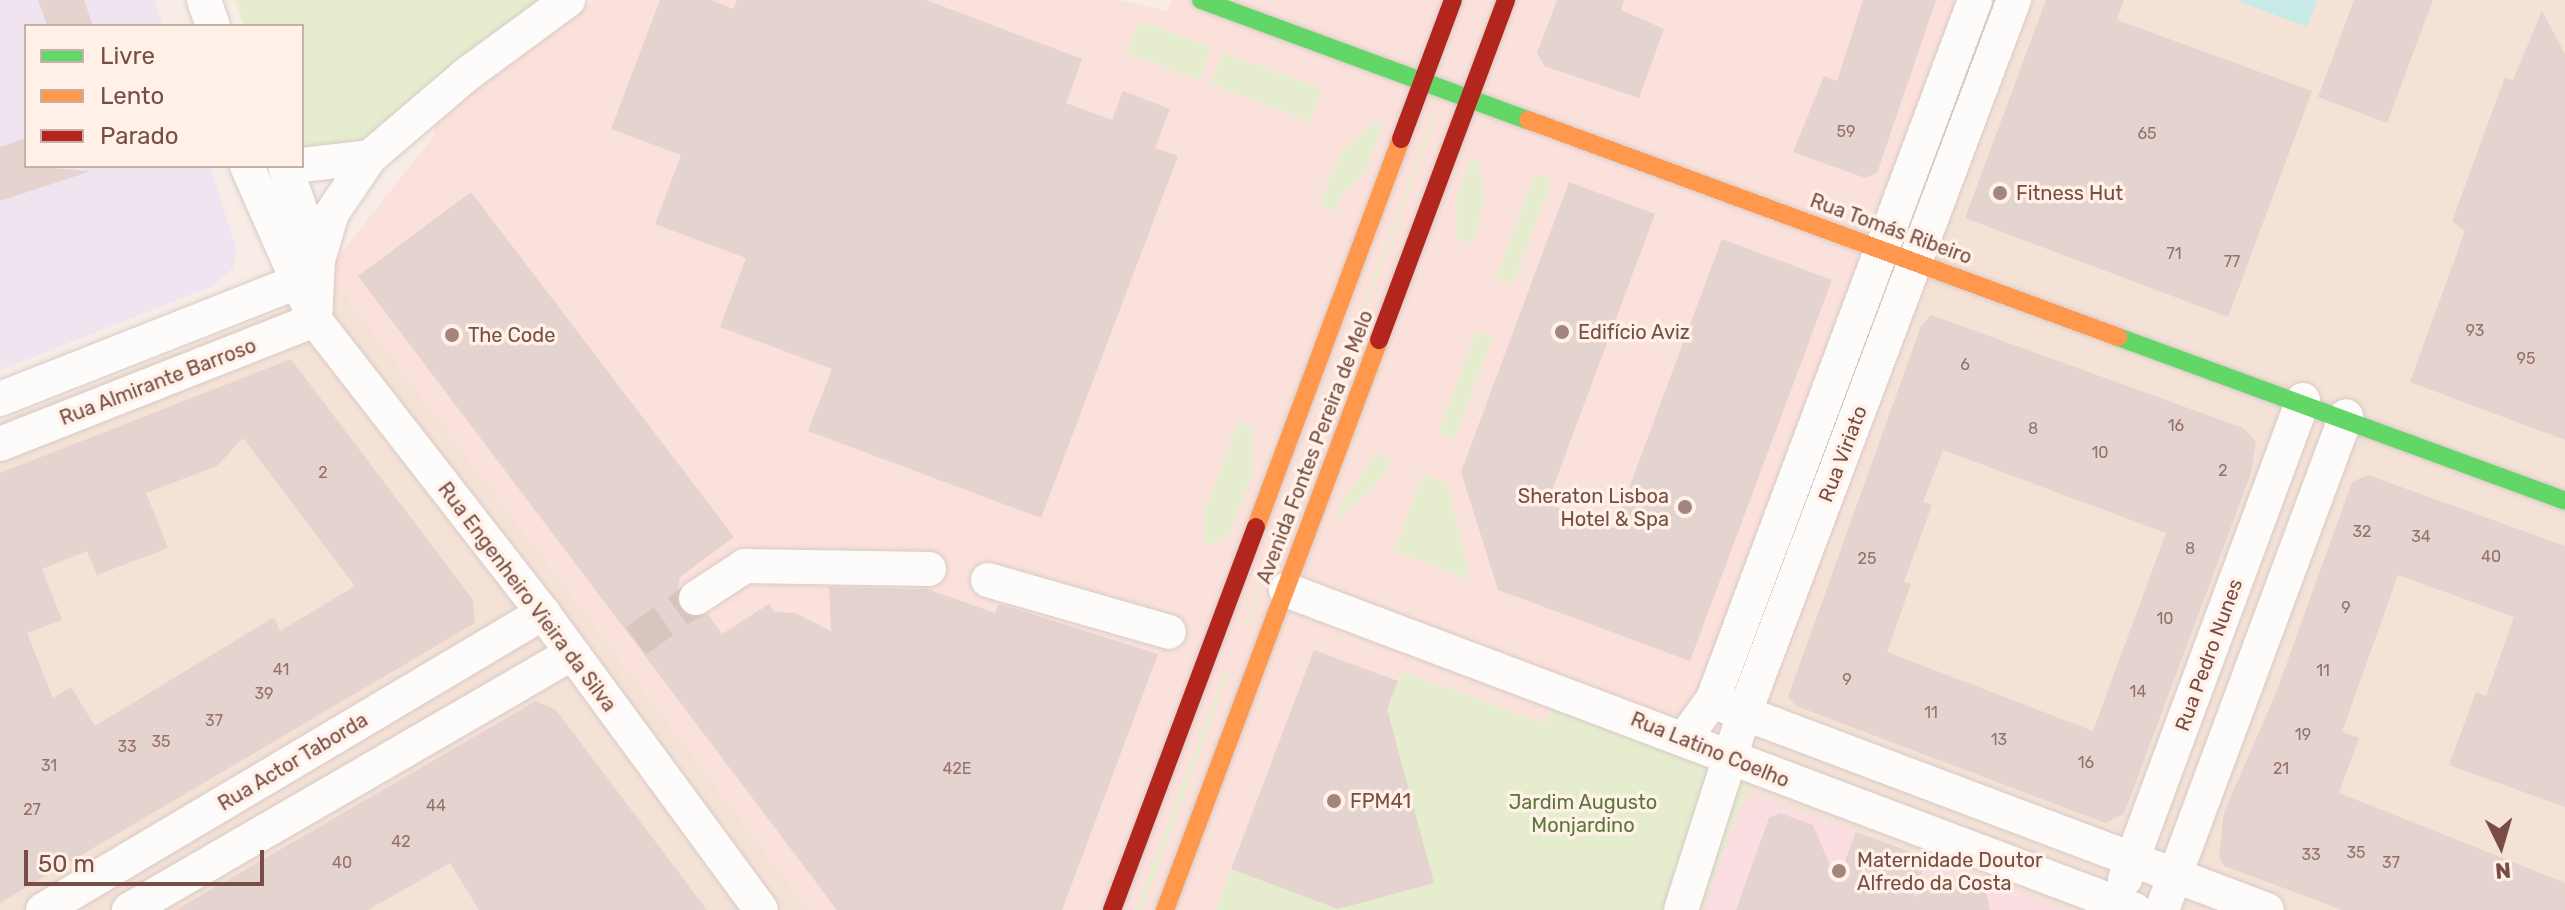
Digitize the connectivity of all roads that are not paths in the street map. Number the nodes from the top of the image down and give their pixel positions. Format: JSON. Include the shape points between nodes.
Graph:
{"nodes":[{"id":1,"x":204,"y":0,"type":"edge"},
{"id":2,"x":568,"y":0,"type":"edge"},
{"id":3,"x":1201,"y":0,"type":"edge"},
{"id":4,"x":1453,"y":0,"type":"edge"},
{"id":5,"x":1506,"y":0,"type":"edge"},
{"id":6,"x":1975,"y":0,"type":"edge"},
{"id":7,"x":2014,"y":0,"type":"edge"},
{"id":8,"x":212,"y":24,"type":"edge"},
{"id":9,"x":1423,"y":81,"type":"junction"},
{"id":10,"x":1470,"y":98,"type":"junction"},
{"id":11,"x":370,"y":157,"type":"junction"},
{"id":12,"x":304,"y":165,"type":"edge"},
{"id":13,"x":248,"y":168,"type":"edge"},
{"id":14,"x":285,"y":168,"type":"edge"},
{"id":15,"x":1881,"y":249,"type":"junction"},
{"id":16,"x":1915,"y":261,"type":"junction"},
{"id":17,"x":306,"y":272,"type":"junction"},
{"id":18,"x":315,"y":320,"type":"junction"},
{"id":19,"x":0,"y":399,"type":"edge"},
{"id":20,"x":2303,"y":400,"type":"junction"},
{"id":21,"x":2346,"y":416,"type":"junction"},
{"id":22,"x":0,"y":444,"type":"edge"},
{"id":23,"x":2565,"y":501,"type":"edge"},
{"id":24,"x":929,"y":569,"type":"dead end"},
{"id":25,"x":988,"y":580,"type":"dead end"},
{"id":26,"x":1286,"y":590,"type":"junction"},
{"id":27,"x":696,"y":598,"type":"tunnel mouth"},
{"id":28,"x":543,"y":613,"type":"junction"},
{"id":29,"x":1169,"y":632,"type":"dead end"},
{"id":30,"x":571,"y":654,"type":"junction"},
{"id":31,"x":1713,"y":699,"type":"junction"},
{"id":32,"x":1743,"y":717,"type":"junction"},
{"id":33,"x":1685,"y":738,"type":"junction"},
{"id":34,"x":1731,"y":755,"type":"junction"},
{"id":35,"x":2132,"y":861,"type":"junction"},
{"id":36,"x":2174,"y":876,"type":"junction"},
{"id":37,"x":2122,"y":908,"type":"edge"},
{"id":38,"x":43,"y":910,"type":"edge"},
{"id":39,"x":129,"y":910,"type":"edge"},
{"id":40,"x":761,"y":910,"type":"edge"},
{"id":41,"x":1112,"y":910,"type":"edge"},
{"id":42,"x":1165,"y":910,"type":"edge"},
{"id":43,"x":1681,"y":910,"type":"edge"},
{"id":44,"x":2162,"y":910,"type":"edge"},
{"id":45,"x":2267,"y":910,"type":"edge"}],
"edges":[{"from":1,"to":8,"type":"street"},
{"from":2,"to":11,"type":"street","via":[[466,75]]},
{"from":3,"to":9,"type":"main road","name":"Rua Tomás Ribeiro"},
{"from":4,"to":9,"type":"main road","name":"Avenida Fontes Pereira de Melo"},
{"from":5,"to":10,"type":"main road","name":"Avenida Fontes Pereira de Melo"},
{"from":6,"to":15,"type":"street","name":"Rua Viriato"},
{"from":7,"to":16,"type":"street","name":"Rua Viriato"},
{"from":9,"to":10,"type":"main road","name":"Rua Tomás Ribeiro"},
{"from":9,"to":41,"type":"main road","name":"Avenida Fontes Pereira de Melo"},
{"from":10,"to":15,"type":"main road","name":"Rua Tomás Ribeiro"},
{"from":10,"to":26,"type":"main road","name":"Avenida Fontes Pereira de Melo"},
{"from":11,"to":12,"type":"street"},
{"from":11,"to":17,"type":"street","via":[[332,213]]},
{"from":13,"to":17,"type":"street"},
{"from":14,"to":17,"type":"street"},
{"from":15,"to":16,"type":"main road","name":"Rua Tomás Ribeiro"},
{"from":15,"to":31,"type":"street","name":"Rua Viriato"},
{"from":16,"to":20,"type":"main road","name":"Rua Tomás Ribeiro"},
{"from":16,"to":32,"type":"street","name":"Rua Viriato"},
{"from":17,"to":18,"type":"street"},
{"from":17,"to":19,"type":"street","name":"Rua Almirante Barroso"},
{"from":18,"to":22,"type":"street","name":"Rua Almirante Barroso"},
{"from":18,"to":28,"type":"street","name":"Rua Engenheiro Vieira da Silva"},
{"from":20,"to":21,"type":"main road","name":"Rua Tomás Ribeiro"},
{"from":20,"to":35,"type":"street","name":"Rua Pedro Nunes"},
{"from":21,"to":23,"type":"main road","name":"Rua Tomás Ribeiro"},
{"from":21,"to":36,"type":"street"},
{"from":24,"to":27,"type":"street","via":[[745,566]]},
{"from":25,"to":29,"type":"street"},
{"from":26,"to":33,"type":"street","name":"Rua Latino Coelho"},
{"from":26,"to":42,"type":"main road","name":"Avenida Fontes Pereira de Melo"},
{"from":28,"to":30,"type":"street","name":"Rua Engenheiro Vieira da Silva"},
{"from":28,"to":38,"type":"street","name":"Rua Actor Taborda"},
{"from":30,"to":39,"type":"street"},
{"from":30,"to":40,"type":"street","name":"Rua Engenheiro Vieira da Silva"},
{"from":31,"to":32,"type":"street"},
{"from":31,"to":33,"type":"street","name":"Rua Viriato"},
{"from":32,"to":34,"type":"street","name":"Rua Viriato"},
{"from":32,"to":35,"type":"street"},
{"from":33,"to":34,"type":"street","name":"Rua Latino Coelho"},
{"from":34,"to":37,"type":"street","name":"Rua Latino Coelho","via":[[1782,780]]},
{"from":34,"to":43,"type":"street","name":"Rua Viriato"},
{"from":35,"to":36,"type":"street"},
{"from":35,"to":37,"type":"street","name":"Rua Pedro Nunes"},
{"from":36,"to":44,"type":"street"},
{"from":36,"to":45,"type":"street"}]}
